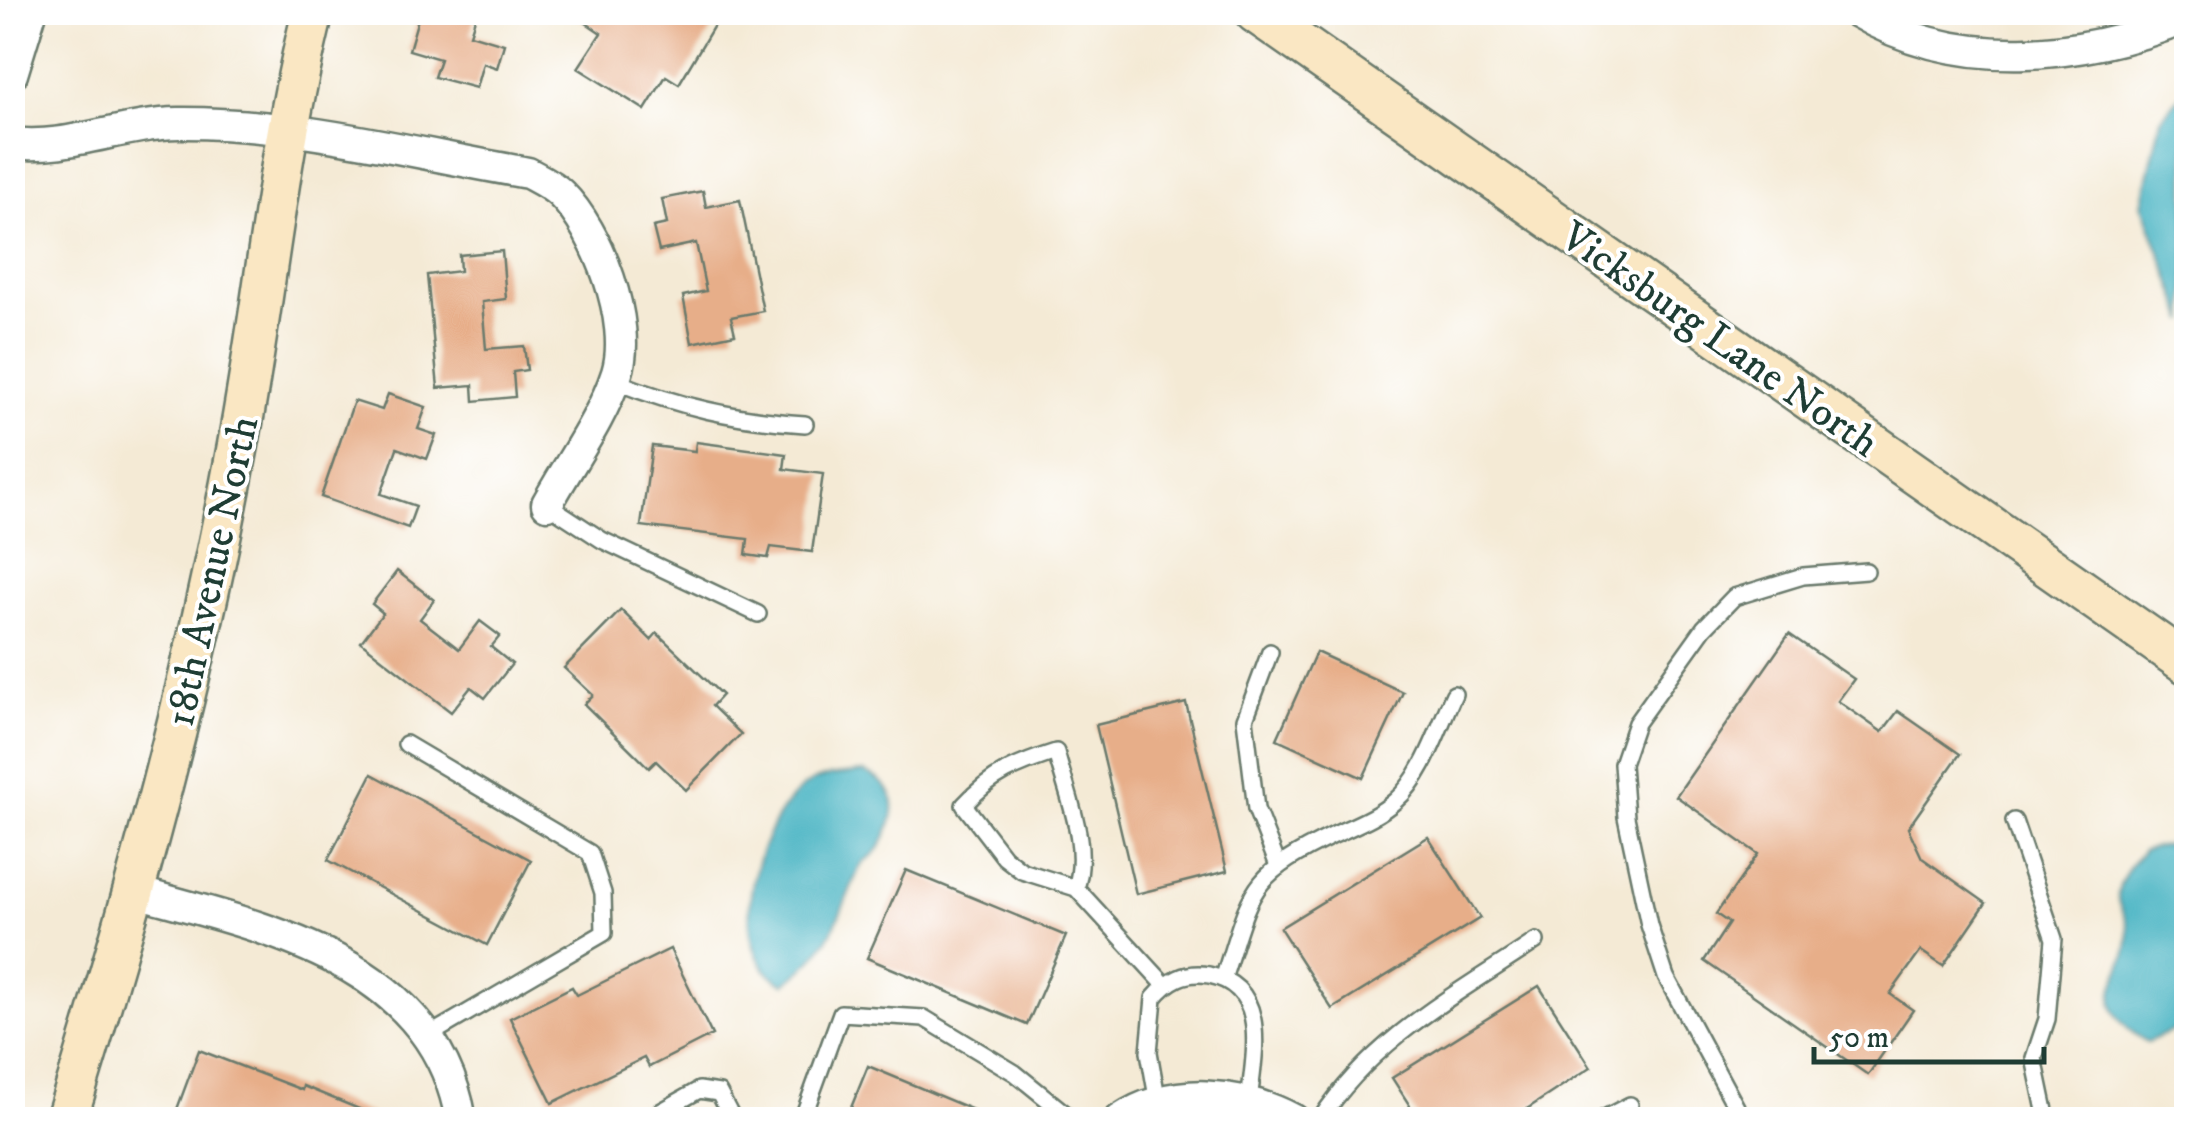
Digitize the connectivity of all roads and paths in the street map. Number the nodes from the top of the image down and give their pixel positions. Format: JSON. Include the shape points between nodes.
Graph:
{"nodes":[{"id":1,"x":31,"y":12,"type":"edge"},
{"id":2,"x":313,"y":12,"type":"edge"},
{"id":3,"x":1255,"y":12,"type":"edge"},
{"id":4,"x":1858,"y":12,"type":"edge"},
{"id":5,"x":2186,"y":18,"type":"edge"},
{"id":6,"x":12,"y":74,"type":"edge"},
{"id":7,"x":288,"y":130,"type":"junction"},
{"id":8,"x":12,"y":143,"type":"edge"},
{"id":9,"x":614,"y":381,"type":"junction"},
{"id":10,"x":806,"y":424,"type":"dead end"},
{"id":11,"x":547,"y":504,"type":"joint"},
{"id":12,"x":1866,"y":571,"type":"dead end"},
{"id":13,"x":758,"y":614,"type":"dead end"},
{"id":14,"x":1270,"y":652,"type":"dead end"},
{"id":15,"x":2186,"y":663,"type":"edge"},
{"id":16,"x":1454,"y":694,"type":"dead end"},
{"id":17,"x":406,"y":744,"type":"dead end"},
{"id":18,"x":2014,"y":821,"type":"dead end"},
{"id":19,"x":1278,"y":864,"type":"junction"},
{"id":20,"x":1076,"y":888,"type":"junction"},
{"id":21,"x":136,"y":892,"type":"junction"},
{"id":22,"x":1536,"y":942,"type":"dead end"},
{"id":23,"x":1222,"y":979,"type":"junction"},
{"id":24,"x":1165,"y":984,"type":"junction"},
{"id":25,"x":426,"y":1036,"type":"junction"},
{"id":26,"x":1249,"y":1101,"type":"junction"},
{"id":27,"x":1158,"y":1103,"type":"junction"},
{"id":28,"x":1630,"y":1106,"type":"dead end"},
{"id":29,"x":66,"y":1120,"type":"edge"},
{"id":30,"x":461,"y":1120,"type":"edge"},
{"id":31,"x":646,"y":1120,"type":"edge"},
{"id":32,"x":732,"y":1120,"type":"edge"},
{"id":33,"x":802,"y":1120,"type":"edge"},
{"id":34,"x":1073,"y":1120,"type":"edge"},
{"id":35,"x":1120,"y":1120,"type":"edge"},
{"id":36,"x":1294,"y":1120,"type":"edge"},
{"id":37,"x":1320,"y":1120,"type":"edge"},
{"id":38,"x":1601,"y":1120,"type":"edge"},
{"id":39,"x":1743,"y":1120,"type":"edge"},
{"id":40,"x":2046,"y":1120,"type":"edge"}],
"edges":[{"from":1,"to":6,"type":"street"},
{"from":2,"to":7,"type":"street","name":"18th Avenue North"},
{"from":3,"to":15,"type":"street","name":"Vicksburg Lane North"},
{"from":4,"to":5,"type":"street","via":[[1928,41],[1994,53],[2062,54],[2130,40]]},
{"from":7,"to":8,"type":"street","via":[[182,123],[132,126],[42,146]]},
{"from":7,"to":9,"type":"street","via":[[528,173],[559,191],[581,216],[612,292],[621,332]]},
{"from":7,"to":21,"type":"street","name":"18th Avenue North","via":[[239,444],[190,680]]},
{"from":9,"to":10,"type":"lane","via":[[683,408]]},
{"from":9,"to":11,"type":"street"},
{"from":11,"to":13,"type":"lane","via":[[602,540]]},
{"from":12,"to":39,"type":"lane","via":[[1803,576],[1734,598],[1704,628],[1636,723],[1622,764],[1626,817],[1654,942]]},
{"from":14,"to":19,"type":"lane","via":[[1245,720],[1256,809]]},
{"from":16,"to":19,"type":"lane","via":[[1397,800]]},
{"from":17,"to":25,"type":"lane","via":[[590,854],[603,893],[604,933]]},
{"from":18,"to":40,"type":"lane","via":[[2054,940],[2048,1020],[2034,1058]]},
{"from":19,"to":23,"type":"lane","via":[[1249,901]]},
{"from":20,"to":20,"type":"lane","via":[[1022,871],[1004,856],[964,805],[982,785],[1011,766],[1056,752],[1081,848]]},
{"from":20,"to":24,"type":"lane"},
{"from":21,"to":25,"type":"street","via":[[266,928],[352,966],[379,984]]},
{"from":21,"to":29,"type":"street","name":"18th Avenue North"},
{"from":22,"to":37,"type":"lane","via":[[1371,1055]]},
{"from":23,"to":24,"type":"lane","via":[[1197,973]]},
{"from":23,"to":26,"type":"lane","via":[[1235,984],[1254,1018]]},
{"from":24,"to":27,"type":"lane","via":[[1150,1012]]},
{"from":25,"to":30,"type":"street"},
{"from":26,"to":27,"type":"street","via":[[1218,1096]]},
{"from":26,"to":36,"type":"street"},
{"from":27,"to":35,"type":"street"},
{"from":28,"to":38,"type":"lane"},
{"from":31,"to":32,"type":"lane","via":[[699,1090],[720,1093]]},
{"from":33,"to":34,"type":"lane","via":[[841,1013],[924,1018],[1016,1072]]}]}
